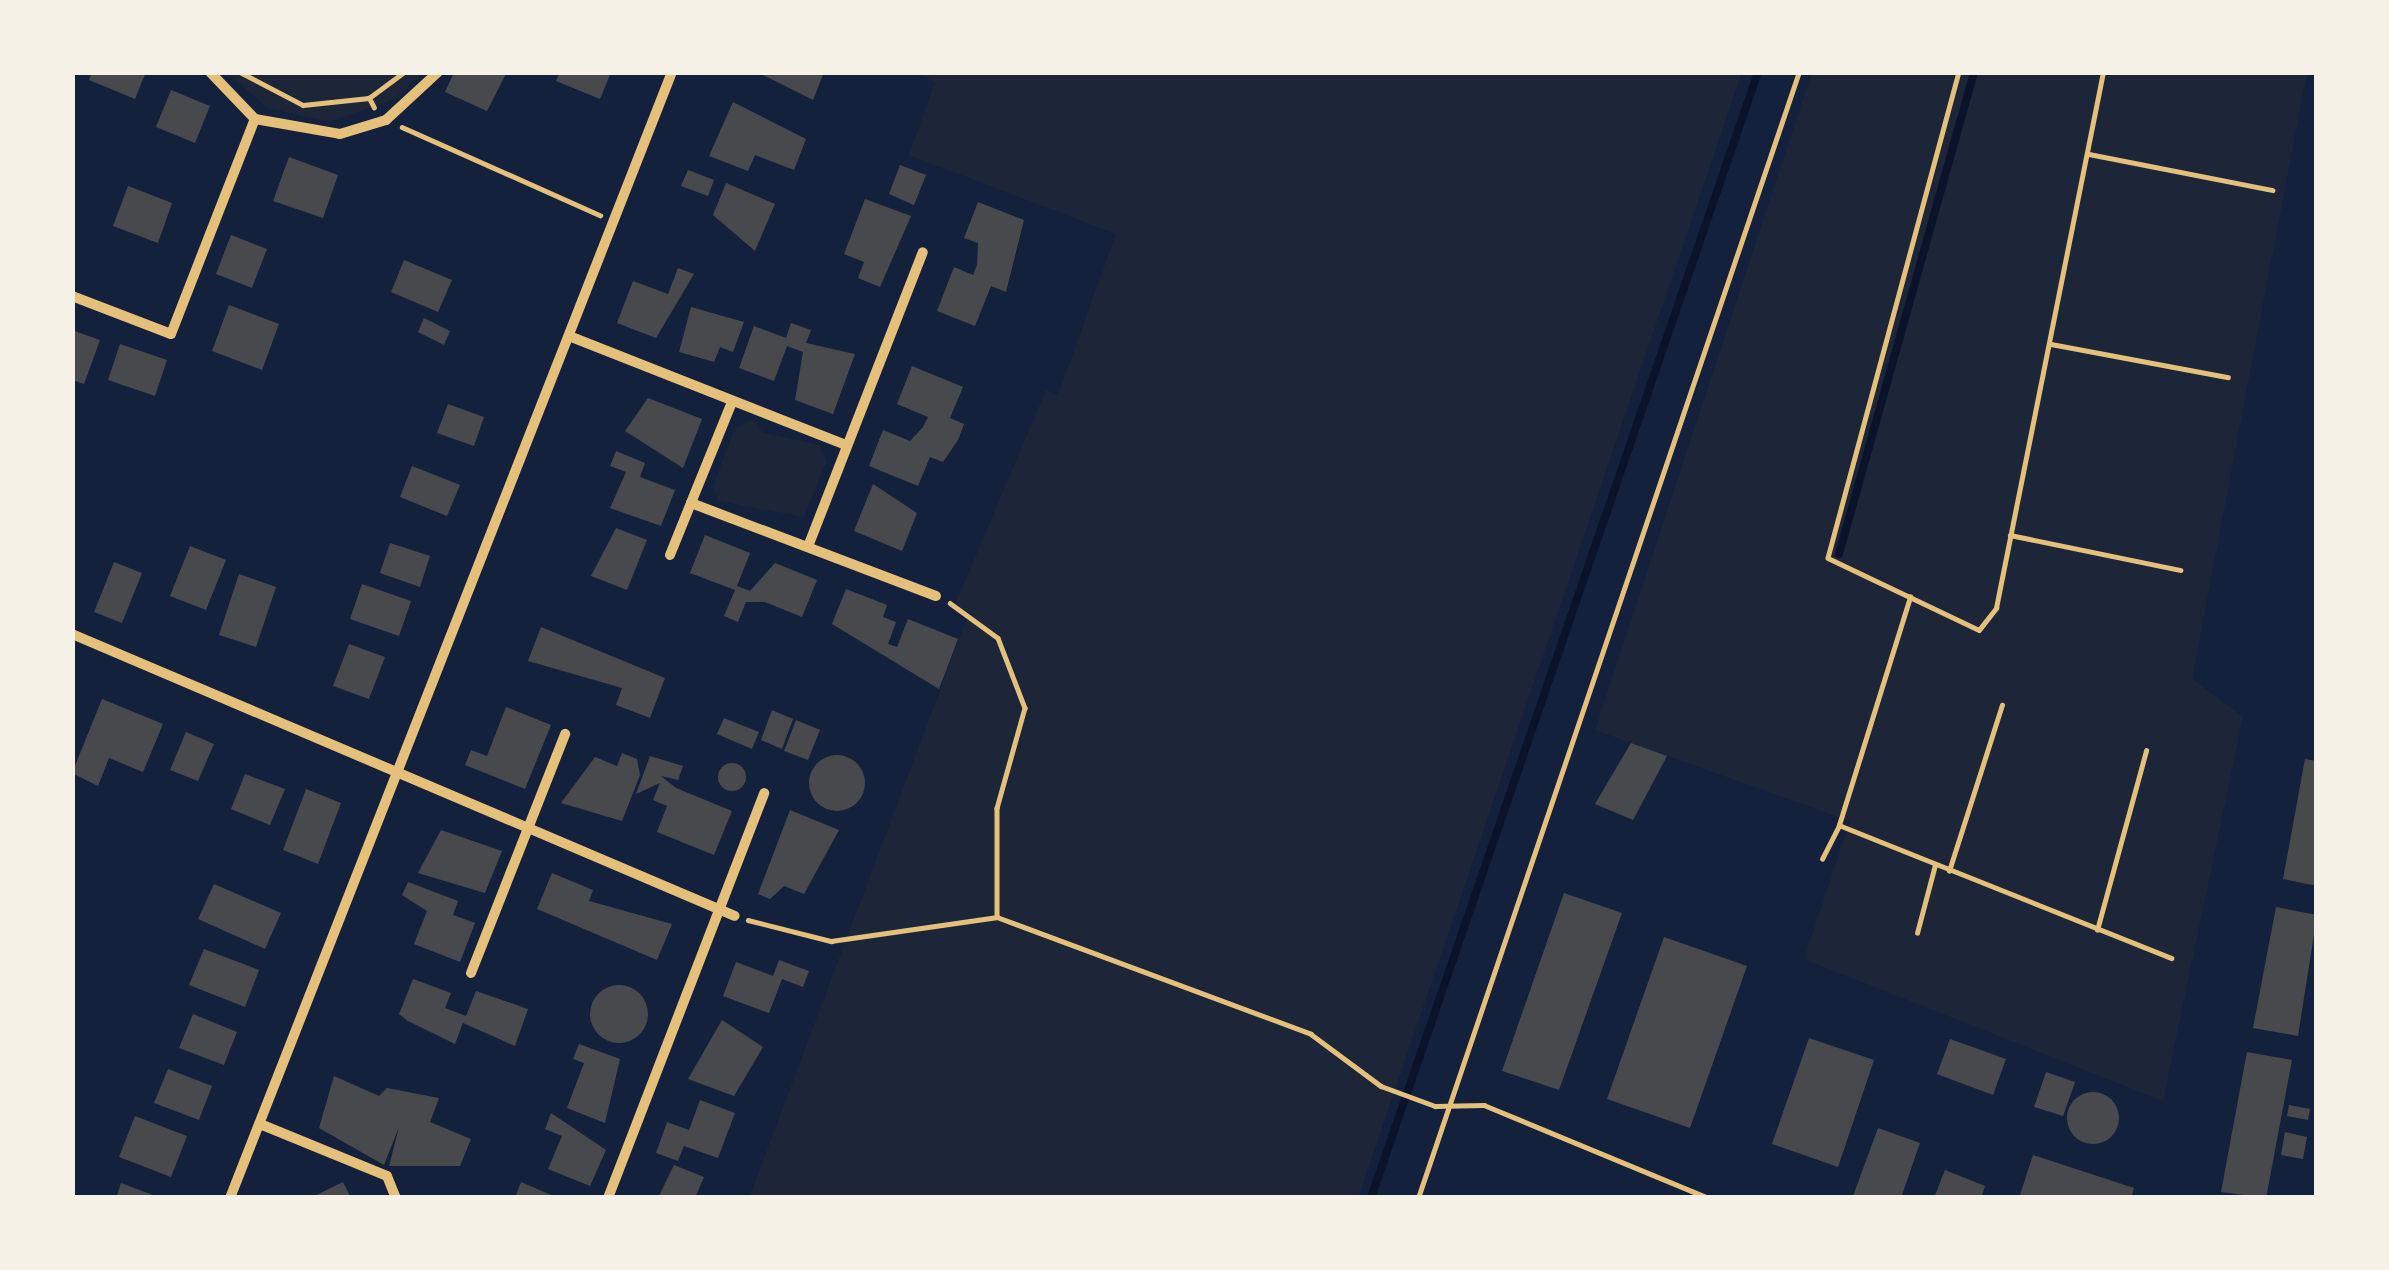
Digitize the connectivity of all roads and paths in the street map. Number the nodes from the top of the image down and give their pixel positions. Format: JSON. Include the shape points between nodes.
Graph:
{"nodes":[{"id":1,"x":210,"y":72,"type":"edge"},
{"id":2,"x":240,"y":72,"type":"edge"},
{"id":3,"x":404,"y":72,"type":"edge"},
{"id":4,"x":438,"y":72,"type":"edge"},
{"id":5,"x":672,"y":72,"type":"edge"},
{"id":6,"x":1799,"y":72,"type":"edge"},
{"id":7,"x":1960,"y":72,"type":"edge"},
{"id":8,"x":2103,"y":72,"type":"edge"},
{"id":9,"x":369,"y":98,"type":"junction"},
{"id":10,"x":255,"y":119,"type":"junction"},
{"id":11,"x":383,"y":121,"type":"junction"},
{"id":12,"x":2087,"y":153,"type":"junction"},
{"id":13,"x":2272,"y":190,"type":"dead end"},
{"id":14,"x":614,"y":221,"type":"junction"},
{"id":15,"x":923,"y":252,"type":"dead end"},
{"id":16,"x":72,"y":296,"type":"edge"},
{"id":17,"x":569,"y":336,"type":"junction"},
{"id":18,"x":2049,"y":343,"type":"junction"},
{"id":19,"x":2228,"y":376,"type":"dead end"},
{"id":20,"x":732,"y":402,"type":"junction"},
{"id":21,"x":846,"y":445,"type":"junction"},
{"id":22,"x":692,"y":503,"type":"junction"},
{"id":23,"x":2010,"y":535,"type":"junction"},
{"id":24,"x":809,"y":544,"type":"junction"},
{"id":25,"x":670,"y":555,"type":"dead end"},
{"id":26,"x":2180,"y":570,"type":"dead end"},
{"id":27,"x":936,"y":596,"type":"joint"},
{"id":28,"x":1910,"y":597,"type":"junction"},
{"id":29,"x":72,"y":634,"type":"edge"},
{"id":30,"x":2002,"y":705,"type":"dead end"},
{"id":31,"x":565,"y":734,"type":"dead end"},
{"id":32,"x":2146,"y":751,"type":"dead end"},
{"id":33,"x":389,"y":771,"type":"junction"},
{"id":34,"x":764,"y":793,"type":"dead end"},
{"id":35,"x":1839,"y":825,"type":"junction"},
{"id":36,"x":527,"y":827,"type":"junction"},
{"id":37,"x":1822,"y":859,"type":"dead end"},
{"id":38,"x":1935,"y":865,"type":"junction"},
{"id":39,"x":1949,"y":872,"type":"junction"},
{"id":40,"x":721,"y":903,"type":"junction"},
{"id":41,"x":735,"y":916,"type":"joint"},
{"id":42,"x":997,"y":917,"type":"junction"},
{"id":43,"x":2097,"y":930,"type":"junction"},
{"id":44,"x":1916,"y":933,"type":"dead end"},
{"id":45,"x":2170,"y":958,"type":"dead end"},
{"id":46,"x":471,"y":973,"type":"dead end"},
{"id":47,"x":1451,"y":1109,"type":"junction"},
{"id":48,"x":260,"y":1124,"type":"junction"},
{"id":49,"x":230,"y":1198,"type":"edge"},
{"id":50,"x":396,"y":1198,"type":"edge"},
{"id":51,"x":608,"y":1198,"type":"edge"},
{"id":52,"x":1418,"y":1198,"type":"edge"},
{"id":53,"x":1709,"y":1198,"type":"edge"}],
"edges":[{"from":1,"to":10,"type":"street"},
{"from":2,"to":9,"type":"path","via":[[303,104]]},
{"from":3,"to":9,"type":"path"},
{"from":4,"to":11,"type":"street"},
{"from":5,"to":14,"type":"street"},
{"from":6,"to":47,"type":"path"},
{"from":7,"to":28,"type":"path","via":[[1828,558]]},
{"from":8,"to":12,"type":"path"},
{"from":9,"to":11,"type":"path"},
{"from":10,"to":11,"type":"street","via":[[319,134]]},
{"from":10,"to":16,"type":"street","via":[[171,334]]},
{"from":11,"to":14,"type":"path"},
{"from":12,"to":13,"type":"path"},
{"from":12,"to":18,"type":"path"},
{"from":14,"to":17,"type":"street"},
{"from":15,"to":21,"type":"street"},
{"from":17,"to":20,"type":"street"},
{"from":17,"to":33,"type":"street"},
{"from":18,"to":19,"type":"path"},
{"from":18,"to":23,"type":"path"},
{"from":20,"to":21,"type":"street"},
{"from":20,"to":22,"type":"street"},
{"from":21,"to":24,"type":"street"},
{"from":22,"to":24,"type":"street"},
{"from":22,"to":25,"type":"street"},
{"from":23,"to":26,"type":"path"},
{"from":23,"to":28,"type":"path","via":[[1996,608],[1979,630]]},
{"from":24,"to":27,"type":"street"},
{"from":27,"to":42,"type":"path","via":[[998,638],[1024,708],[997,808]]},
{"from":28,"to":35,"type":"path"},
{"from":29,"to":33,"type":"street"},
{"from":30,"to":39,"type":"path"},
{"from":31,"to":36,"type":"street"},
{"from":32,"to":43,"type":"path"},
{"from":33,"to":36,"type":"street"},
{"from":33,"to":48,"type":"street"},
{"from":34,"to":40,"type":"street"},
{"from":35,"to":37,"type":"path"},
{"from":35,"to":38,"type":"path"},
{"from":36,"to":40,"type":"street"},
{"from":36,"to":46,"type":"street"},
{"from":38,"to":39,"type":"path"},
{"from":38,"to":44,"type":"path"},
{"from":39,"to":43,"type":"path"},
{"from":40,"to":41,"type":"street"},
{"from":40,"to":51,"type":"street"},
{"from":41,"to":42,"type":"path","via":[[831,941]]},
{"from":42,"to":47,"type":"path","via":[[1311,1034],[1382,1086]]},
{"from":43,"to":45,"type":"path"},
{"from":47,"to":52,"type":"path"},
{"from":47,"to":53,"type":"path","via":[[1484,1106]]},
{"from":48,"to":49,"type":"street"},
{"from":48,"to":50,"type":"street","via":[[387,1176]]}]}
